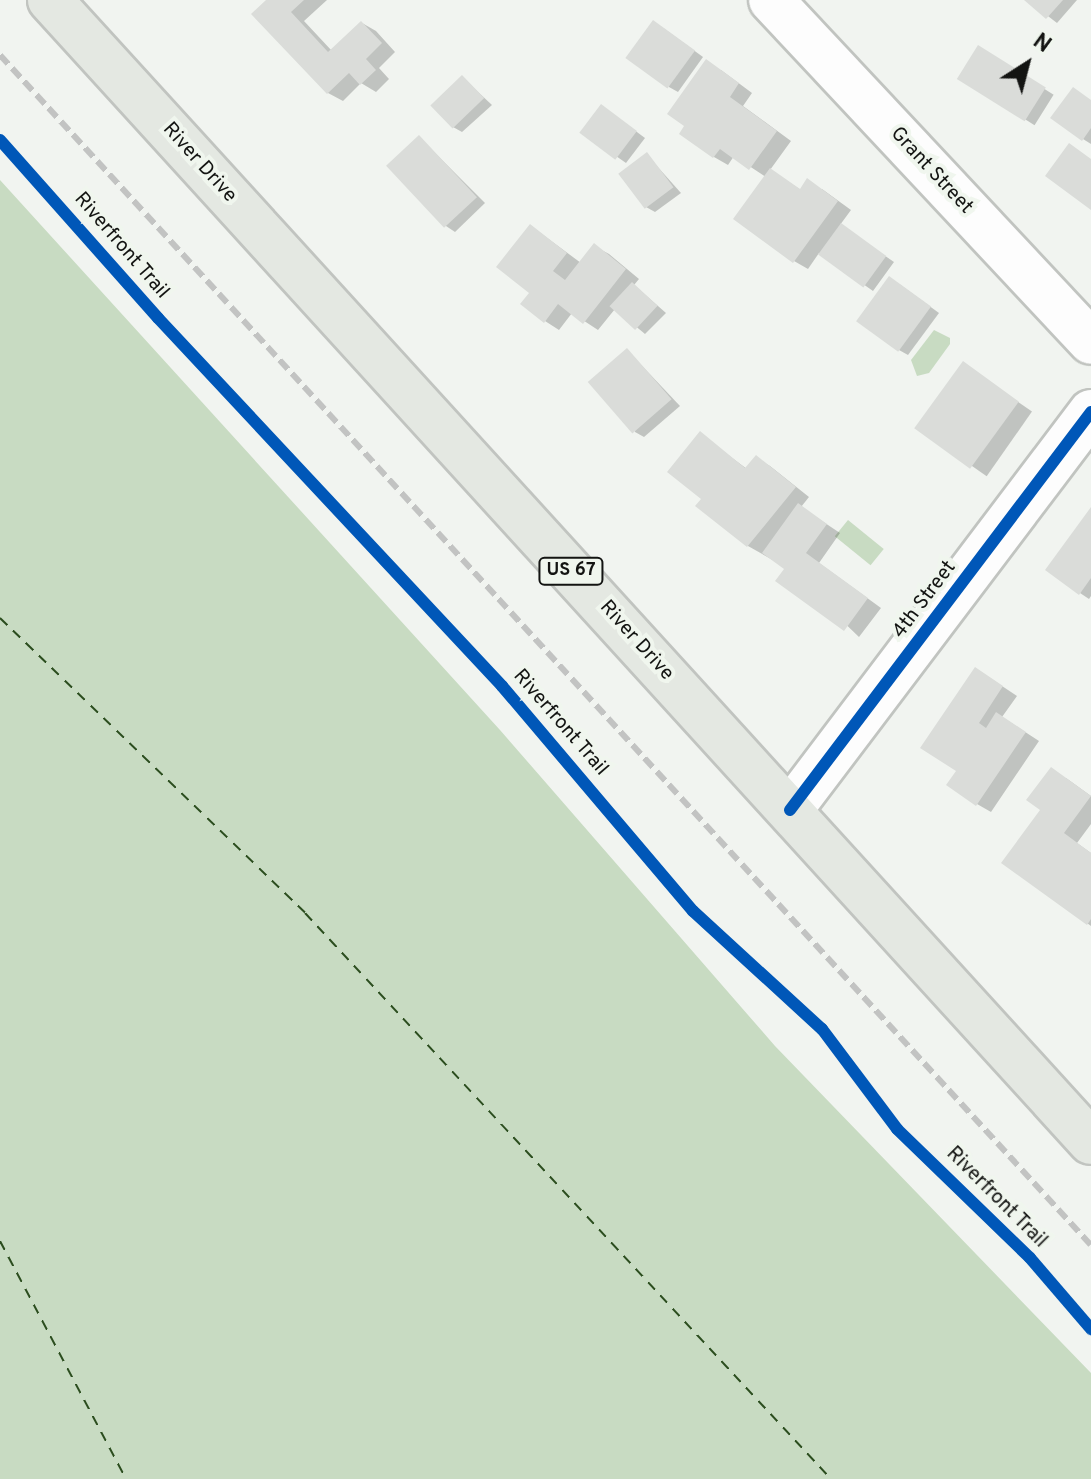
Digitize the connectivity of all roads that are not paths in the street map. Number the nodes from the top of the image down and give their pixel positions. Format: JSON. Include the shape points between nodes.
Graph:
{"nodes":[{"id":1,"x":50,"y":0,"type":"edge"},
{"id":2,"x":771,"y":0,"type":"edge"},
{"id":3,"x":1091,"y":342,"type":"edge"},
{"id":4,"x":1091,"y":412,"type":"edge"},
{"id":5,"x":790,"y":810,"type":"junction"},
{"id":6,"x":1091,"y":1142,"type":"edge"}],
"edges":[{"from":1,"to":5,"type":"main road","name":"River Drive","number":"US 67"},
{"from":2,"to":3,"type":"street","name":"Grant Street"},
{"from":4,"to":5,"type":"street","name":"4th Street"},
{"from":5,"to":6,"type":"main road","name":"River Drive","number":"US 67"}]}
